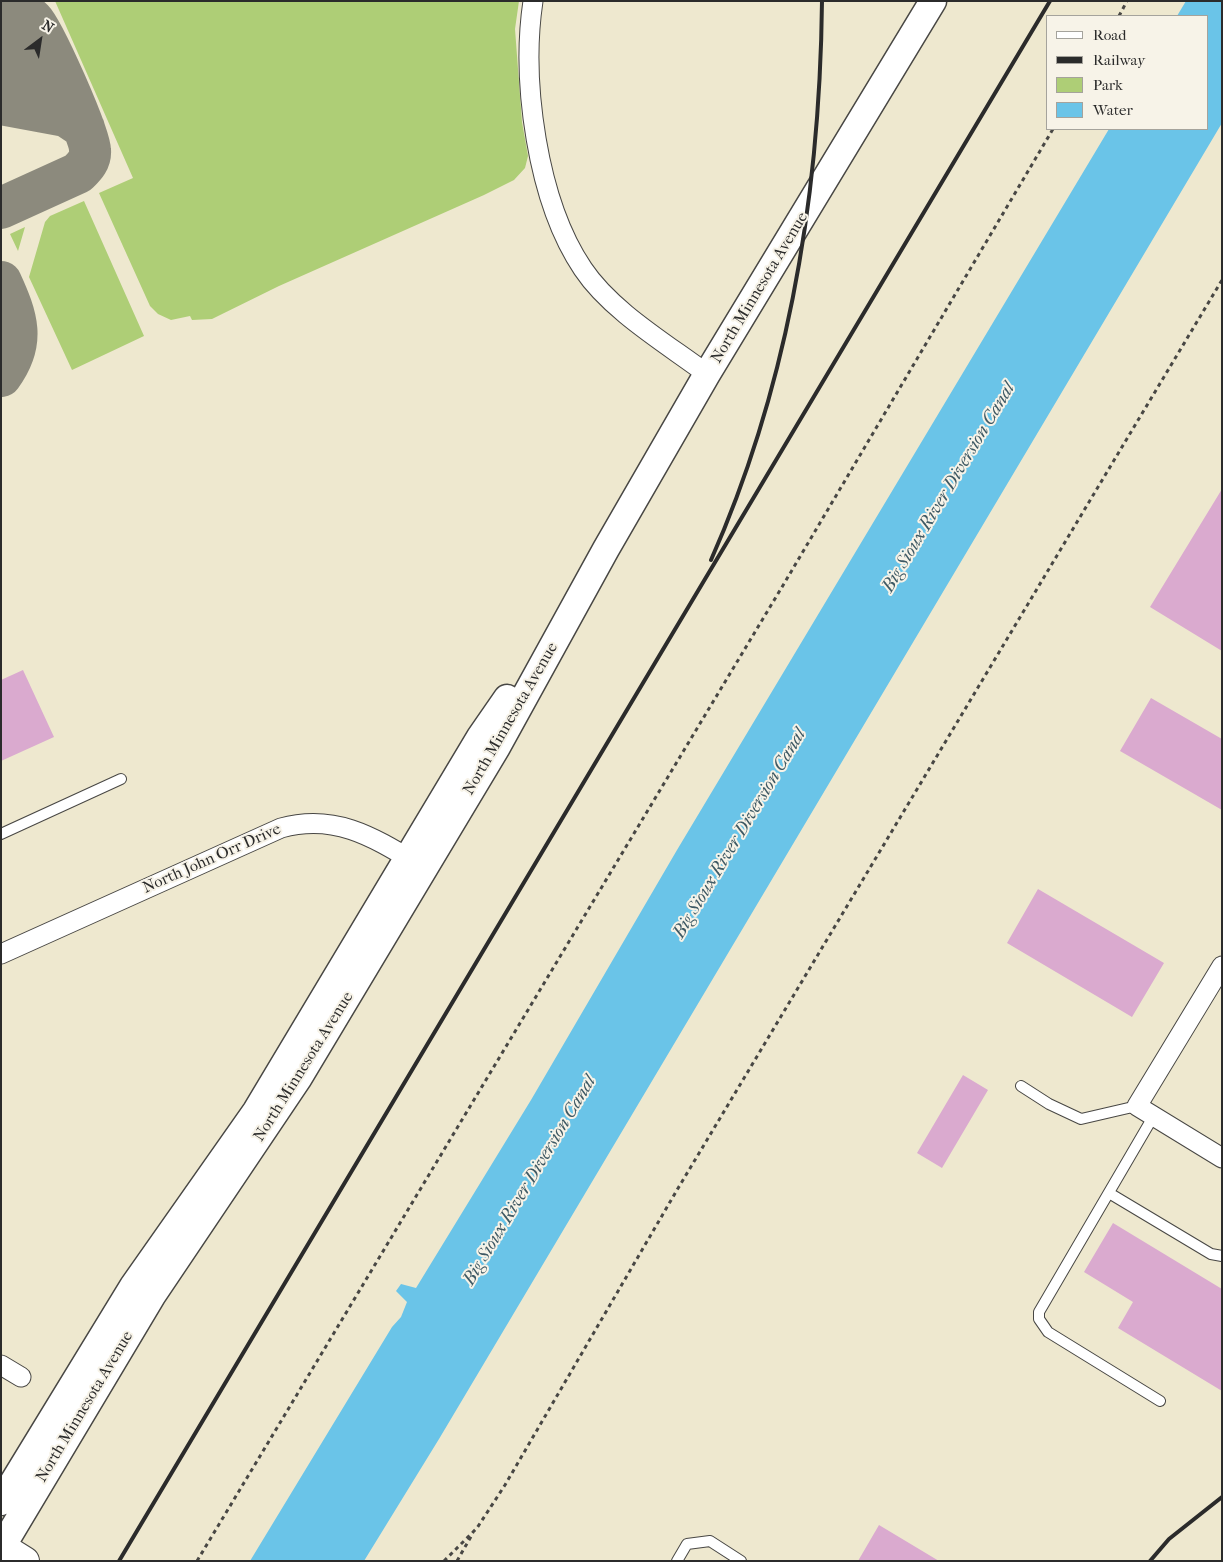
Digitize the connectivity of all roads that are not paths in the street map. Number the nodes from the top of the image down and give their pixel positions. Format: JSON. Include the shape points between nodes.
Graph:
{"nodes":[{"id":1,"x":533,"y":1,"type":"edge"},
{"id":2,"x":933,"y":1,"type":"edge"},
{"id":3,"x":707,"y":374,"type":"junction"},
{"id":4,"x":121,"y":780,"type":"dead end"},
{"id":5,"x":1,"y":834,"type":"edge"},
{"id":6,"x":416,"y":863,"type":"junction"},
{"id":7,"x":1,"y":954,"type":"edge"},
{"id":8,"x":1219,"y":978,"type":"edge"},
{"id":9,"x":1021,"y":1086,"type":"dead end"},
{"id":10,"x":1137,"y":1106,"type":"junction"},
{"id":11,"x":1154,"y":1117,"type":"junction"},
{"id":12,"x":1222,"y":1158,"type":"edge"},
{"id":13,"x":1109,"y":1193,"type":"junction"},
{"id":14,"x":1222,"y":1256,"type":"edge"},
{"id":15,"x":1,"y":1365,"type":"edge"},
{"id":16,"x":21,"y":1377,"type":"dead end"},
{"id":17,"x":1160,"y":1401,"type":"dead end"},
{"id":18,"x":1,"y":1502,"type":"edge"},
{"id":19,"x":2,"y":1547,"type":"edge"},
{"id":20,"x":25,"y":1561,"type":"edge"},
{"id":21,"x":677,"y":1561,"type":"edge"},
{"id":22,"x":741,"y":1561,"type":"edge"}],
"edges":[{"from":1,"to":3,"type":"street","via":[[528,56],[533,121],[547,186],[569,245],[583,270],[616,305]]},
{"from":2,"to":3,"type":"main road","name":"North Minnesota Avenue"},
{"from":3,"to":6,"type":"main road","name":"North Minnesota Avenue","via":[[497,747]]},
{"from":4,"to":5,"type":"lane"},
{"from":6,"to":7,"type":"street","name":"North John Orr Drive","via":[[349,828],[328,823],[297,823]]},
{"from":6,"to":18,"type":"main road","name":"North Minnesota Avenue","via":[[256,1111],[133,1286]]},
{"from":6,"to":19,"type":"main road","name":"North Minnesota Avenue","via":[[272,1120],[133,1327]]},
{"from":8,"to":10,"type":"street"},
{"from":9,"to":10,"type":"lane","via":[[1049,1104],[1081,1118]]},
{"from":10,"to":11,"type":"street"},
{"from":11,"to":12,"type":"street"},
{"from":11,"to":13,"type":"lane"},
{"from":13,"to":14,"type":"lane","via":[[1211,1254]]},
{"from":13,"to":17,"type":"lane","via":[[1039,1312],[1039,1319],[1048,1332]]},
{"from":15,"to":16,"type":"street"},
{"from":19,"to":20,"type":"main road"},
{"from":21,"to":22,"type":"lane","via":[[687,1544],[710,1541]]}]}
